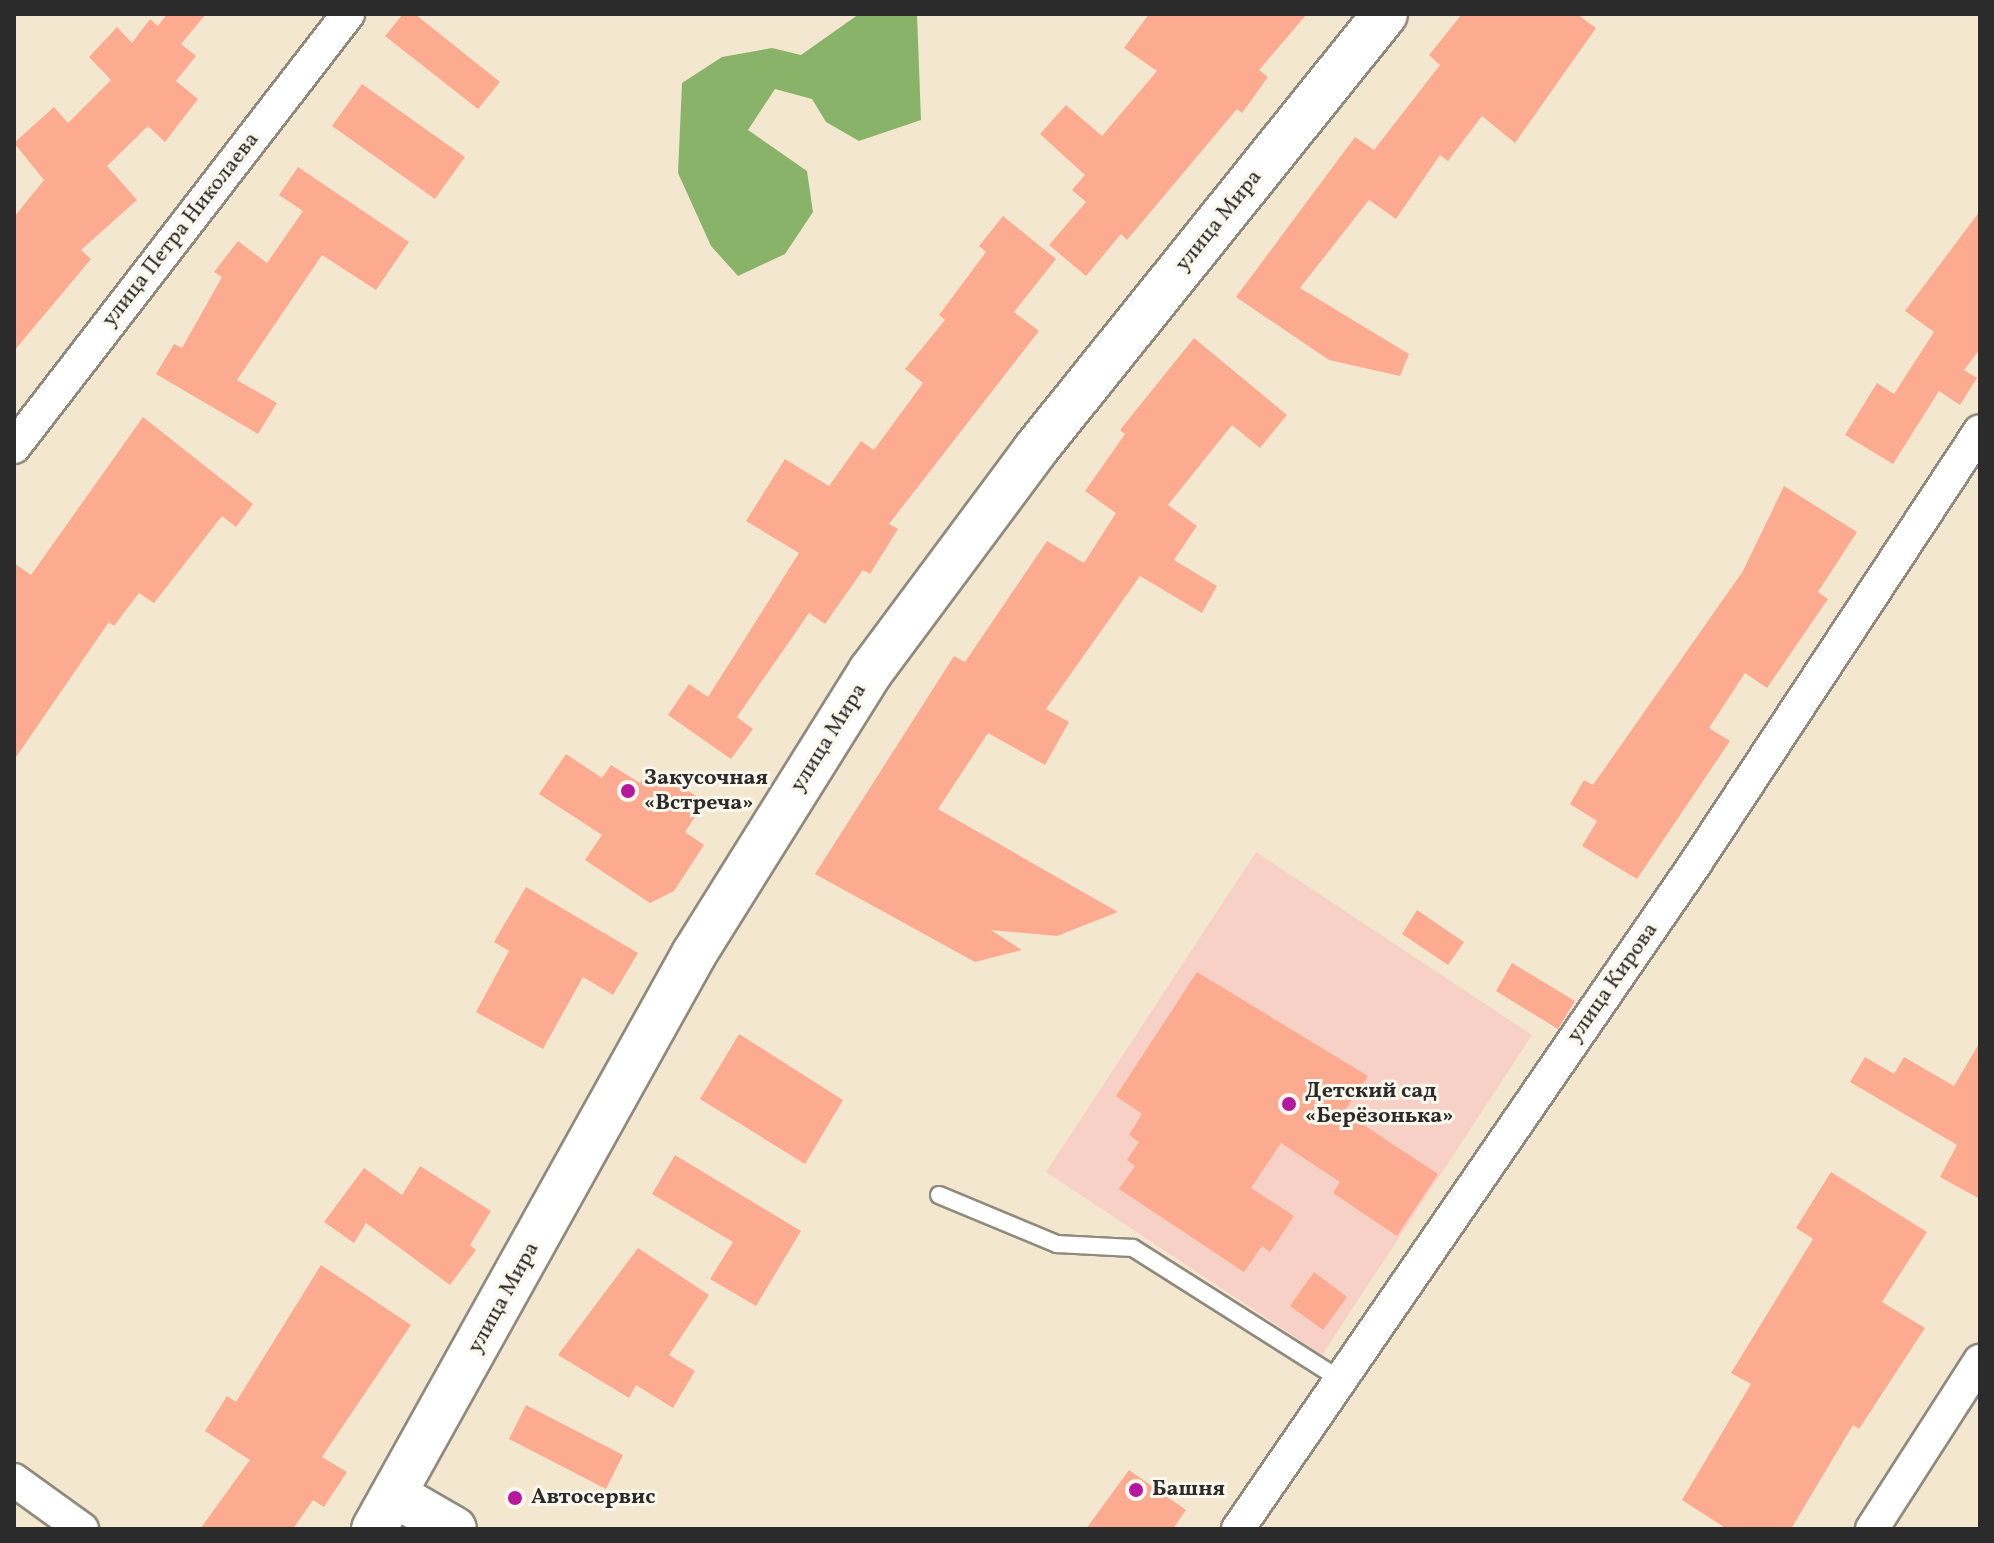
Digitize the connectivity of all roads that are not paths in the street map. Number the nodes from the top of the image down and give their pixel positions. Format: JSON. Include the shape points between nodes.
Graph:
{"nodes":[{"id":1,"x":348,"y":14,"type":"edge"},
{"id":2,"x":1385,"y":14,"type":"edge"},
{"id":3,"x":1980,"y":431,"type":"edge"},
{"id":4,"x":14,"y":447,"type":"edge"},
{"id":5,"x":939,"y":1195,"type":"dead end"},
{"id":6,"x":1980,"y":1361,"type":"edge"},
{"id":7,"x":1341,"y":1380,"type":"junction"},
{"id":8,"x":14,"y":1480,"type":"edge"},
{"id":9,"x":384,"y":1512,"type":"edge"},
{"id":10,"x":82,"y":1529,"type":"edge"},
{"id":11,"x":454,"y":1529,"type":"edge"},
{"id":12,"x":1238,"y":1529,"type":"edge"},
{"id":13,"x":1872,"y":1529,"type":"edge"}],
"edges":[{"from":1,"to":4,"type":"street","name":"улица Петра Николаева"},
{"from":2,"to":9,"type":"main road","name":"улица Мира","via":[[1035,450],[871,671],[694,954]]},
{"from":3,"to":7,"type":"street","name":"улица Кирова"},
{"from":5,"to":7,"type":"lane","via":[[1057,1244],[1133,1248]]},
{"from":6,"to":13,"type":"street"},
{"from":7,"to":12,"type":"street","name":"улица Кирова"},
{"from":8,"to":10,"type":"street"},
{"from":9,"to":11,"type":"main road"}]}
